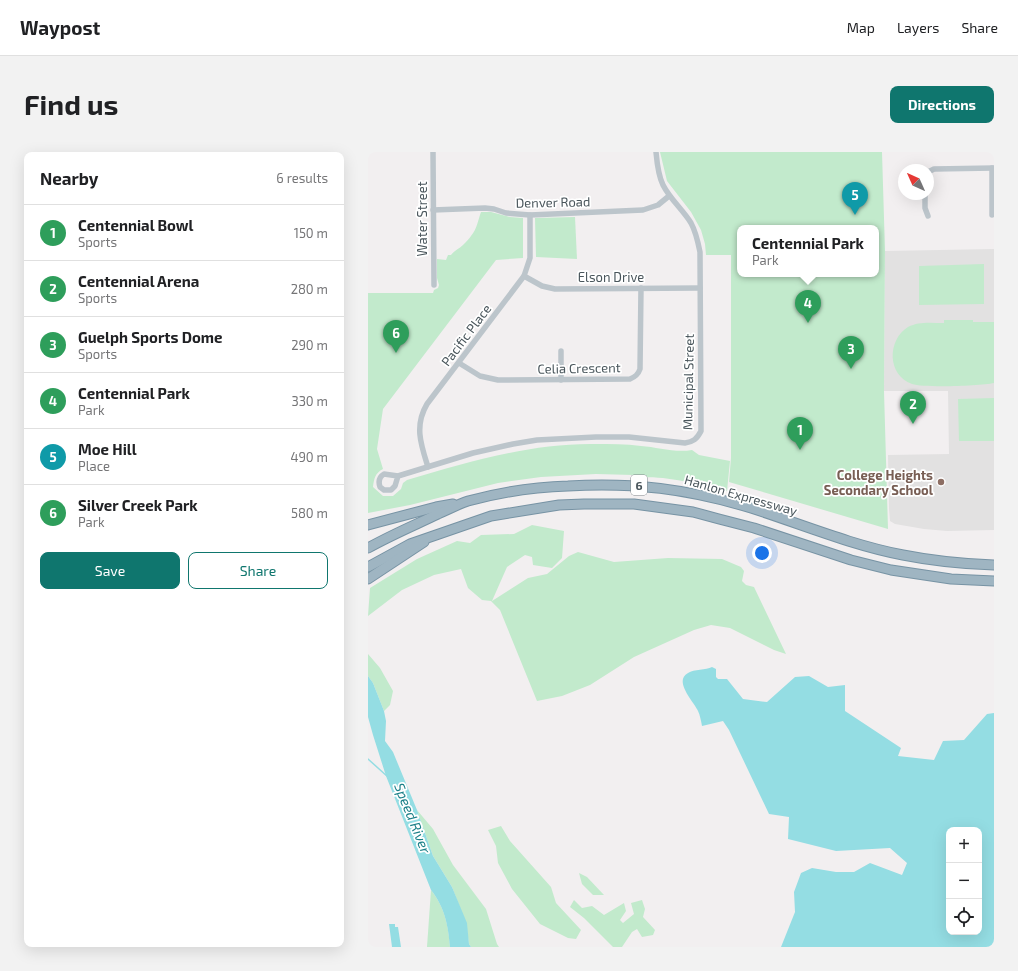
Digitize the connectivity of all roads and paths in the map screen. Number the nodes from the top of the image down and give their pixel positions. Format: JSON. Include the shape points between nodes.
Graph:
{"nodes":[{"id":1,"x":433,"y":152,"type":"edge"},
{"id":2,"x":656,"y":152,"type":"edge"},
{"id":3,"x":993,"y":168,"type":"edge"},
{"id":4,"x":934,"y":169,"type":"edge"},
{"id":5,"x":669,"y":196,"type":"junction"},
{"id":6,"x":925,"y":200,"type":"edge"},
{"id":7,"x":433,"y":210,"type":"junction"},
{"id":8,"x":530,"y":215,"type":"junction"},
{"id":9,"x":992,"y":215,"type":"dead end"},
{"id":10,"x":928,"y":216,"type":"dead end"},
{"id":11,"x":524,"y":276,"type":"junction"},
{"id":12,"x":434,"y":285,"type":"dead end"},
{"id":13,"x":641,"y":288,"type":"junction"},
{"id":14,"x":700,"y":288,"type":"junction"},
{"id":15,"x":562,"y":352,"type":"dead end"},
{"id":16,"x":459,"y":363,"type":"junction"},
{"id":17,"x":562,"y":380,"type":"junction"},
{"id":18,"x":428,"y":467,"type":"junction"},
{"id":19,"x":398,"y":476,"type":"dead end"},
{"id":20,"x":466,"y":502,"type":"junction"},
{"id":21,"x":368,"y":525,"type":"edge"},
{"id":22,"x":436,"y":535,"type":"junction"},
{"id":23,"x":368,"y":548,"type":"edge"},
{"id":24,"x":994,"y":565,"type":"edge"},
{"id":25,"x":368,"y":568,"type":"edge"},
{"id":26,"x":368,"y":579,"type":"edge"},
{"id":27,"x":994,"y":581,"type":"edge"}],
"edges":[{"from":1,"to":7,"type":"street","name":"Water Street"},
{"from":2,"to":5,"type":"street","name":"Municipal Street","via":[[659,173]]},
{"from":3,"to":4,"type":"street"},
{"from":3,"to":9,"type":"street"},
{"from":5,"to":8,"type":"street","name":"Denver Road","via":[[658,205],[643,210]]},
{"from":5,"to":14,"type":"street","name":"Municipal Street","via":[[695,231],[700,252]]},
{"from":6,"to":10,"type":"street"},
{"from":7,"to":8,"type":"street","name":"Denver Road","via":[[485,208]]},
{"from":7,"to":12,"type":"street","name":"Water Street"},
{"from":8,"to":11,"type":"street","name":"Pacific Place","via":[[530,258]]},
{"from":11,"to":13,"type":"street","name":"Elson Drive","via":[[542,286],[555,289]]},
{"from":11,"to":16,"type":"street","name":"Pacific Place"},
{"from":13,"to":14,"type":"street","name":"Elson Drive"},
{"from":13,"to":17,"type":"street","name":"Celia Crescent","via":[[640,370],[637,376],[630,379]]},
{"from":14,"to":18,"type":"street","name":"Municipal Street","via":[[701,432],[695,440],[685,443],[596,437],[537,440],[474,452]]},
{"from":15,"to":17,"type":"street"},
{"from":16,"to":17,"type":"street","name":"Celia Crescent","via":[[475,374],[491,379]]},
{"from":16,"to":18,"type":"street","name":"Pacific Place","via":[[421,416],[420,439]]},
{"from":18,"to":19,"type":"street","name":"Municipal Street"},
{"from":20,"to":21,"type":"highway"},
{"from":20,"to":23,"type":"highway","name":"Hanlon Expressway","number":"6"},
{"from":20,"to":24,"type":"highway","name":"Hanlon Expressway","number":"6","via":[[503,493],[551,487],[598,484],[647,486],[702,495],[902,555],[952,563]]},
{"from":22,"to":25,"type":"highway","number":"6","via":[[410,544]]},
{"from":22,"to":26,"type":"highway"},
{"from":22,"to":27,"type":"highway","number":"6","via":[[491,516],[559,506],[634,504],[713,517],[891,570],[951,579]]}]}
